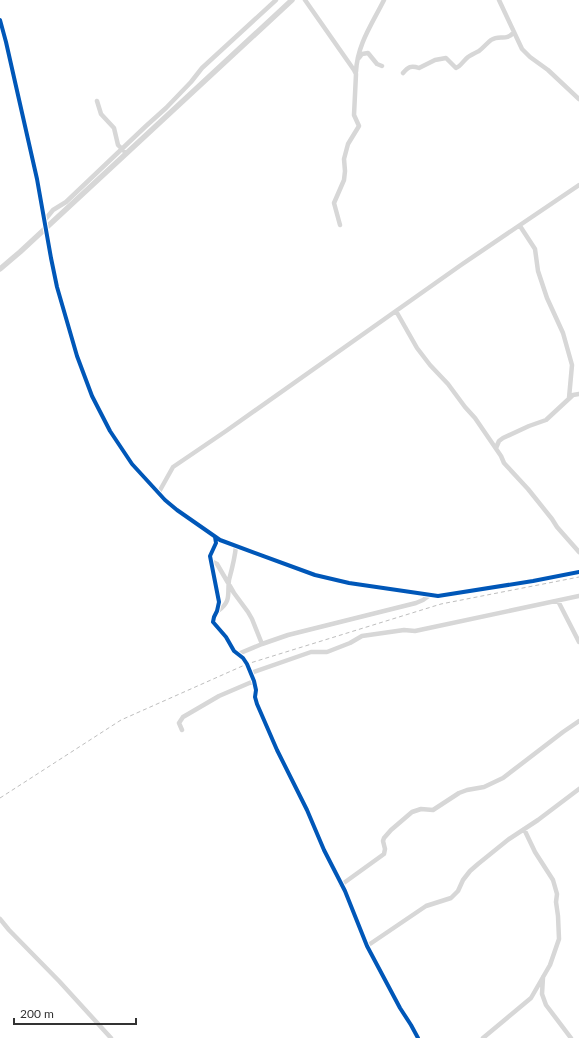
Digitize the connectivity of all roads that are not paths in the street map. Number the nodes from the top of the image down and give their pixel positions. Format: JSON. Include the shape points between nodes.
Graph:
{"nodes":[{"id":1,"x":276,"y":0,"type":"edge"},
{"id":2,"x":292,"y":0,"type":"edge"},
{"id":3,"x":305,"y":0,"type":"edge"},
{"id":4,"x":384,"y":0,"type":"edge"},
{"id":5,"x":499,"y":0,"type":"edge"},
{"id":6,"x":0,"y":20,"type":"edge"},
{"id":7,"x":514,"y":32,"type":"junction"},
{"id":8,"x":356,"y":61,"type":"junction"},
{"id":9,"x":349,"y":63,"type":"junction"},
{"id":10,"x":382,"y":66,"type":"dead end"},
{"id":11,"x":403,"y":73,"type":"dead end"},
{"id":12,"x":356,"y":74,"type":"junction"},
{"id":13,"x":579,"y":99,"type":"edge"},
{"id":14,"x":96,"y":100,"type":"dead end"},
{"id":15,"x":124,"y":151,"type":"junction"},
{"id":16,"x":579,"y":185,"type":"edge"},
{"id":17,"x":44,"y":221,"type":"junction"},
{"id":18,"x":340,"y":225,"type":"dead end"},
{"id":19,"x":520,"y":226,"type":"junction"},
{"id":20,"x":45,"y":229,"type":"junction"},
{"id":21,"x":0,"y":269,"type":"edge"},
{"id":22,"x":396,"y":311,"type":"junction"},
{"id":23,"x":579,"y":394,"type":"edge"},
{"id":24,"x":569,"y":398,"type":"junction"},
{"id":25,"x":496,"y":448,"type":"junction"},
{"id":26,"x":159,"y":492,"type":"junction"},
{"id":27,"x":215,"y":537,"type":"junction"},
{"id":28,"x":236,"y":546,"type":"junction"},
{"id":29,"x":579,"y":552,"type":"edge"},
{"id":30,"x":211,"y":561,"type":"junction"},
{"id":31,"x":579,"y":572,"type":"edge"},
{"id":32,"x":230,"y":585,"type":"junction"},
{"id":33,"x":430,"y":595,"type":"junction"},
{"id":34,"x":579,"y":596,"type":"edge"},
{"id":35,"x":558,"y":601,"type":"junction"},
{"id":36,"x":218,"y":611,"type":"junction"},
{"id":37,"x":579,"y":642,"type":"edge"},
{"id":38,"x":262,"y":644,"type":"junction"},
{"id":39,"x":238,"y":654,"type":"junction"},
{"id":40,"x":250,"y":673,"type":"junction"},
{"id":41,"x":254,"y":681,"type":"junction"},
{"id":42,"x":579,"y":722,"type":"edge"},
{"id":43,"x":182,"y":730,"type":"dead end"},
{"id":44,"x":579,"y":789,"type":"edge"},
{"id":45,"x":524,"y":829,"type":"junction"},
{"id":46,"x":341,"y":885,"type":"junction"},
{"id":47,"x":0,"y":919,"type":"edge"},
{"id":48,"x":368,"y":946,"type":"junction"},
{"id":49,"x":543,"y":976,"type":"junction"},
{"id":50,"x":111,"y":1038,"type":"edge"},
{"id":51,"x":418,"y":1038,"type":"edge"},
{"id":52,"x":483,"y":1038,"type":"edge"},
{"id":53,"x":571,"y":1038,"type":"edge"}],
"edges":[{"from":1,"to":15,"type":"street","via":[[202,68]]},
{"from":2,"to":15,"type":"street"},
{"from":3,"to":9,"type":"street"},
{"from":4,"to":8,"type":"street","via":[[369,27]]},
{"from":5,"to":7,"type":"street"},
{"from":6,"to":17,"type":"street","via":[[37,179]]},
{"from":7,"to":11,"type":"street","via":[[506,38],[496,37],[491,40],[456,68],[446,58],[419,68],[408,67]]},
{"from":7,"to":13,"type":"street","via":[[522,49]]},
{"from":8,"to":9,"type":"street","via":[[353,64]]},
{"from":8,"to":10,"type":"street","via":[[362,54],[368,53]]},
{"from":8,"to":12,"type":"street"},
{"from":9,"to":12,"type":"street"},
{"from":12,"to":18,"type":"street","via":[[354,115],[359,126],[348,144],[344,159],[344,180],[334,203]]},
{"from":14,"to":15,"type":"street","via":[[101,114],[116,130],[118,145]]},
{"from":15,"to":17,"type":"street","via":[[66,202],[53,210]]},
{"from":15,"to":20,"type":"street"},
{"from":16,"to":19,"type":"street"},
{"from":17,"to":20,"type":"street"},
{"from":19,"to":22,"type":"street"},
{"from":19,"to":24,"type":"street","via":[[535,249],[538,271],[563,333],[572,364]]},
{"from":20,"to":21,"type":"street"},
{"from":20,"to":26,"type":"street","via":[[72,339],[92,396],[124,454]]},
{"from":22,"to":25,"type":"street","via":[[417,348],[471,412]]},
{"from":22,"to":26,"type":"street","via":[[173,467]]},
{"from":23,"to":24,"type":"street"},
{"from":24,"to":25,"type":"street","via":[[546,420],[503,438]]},
{"from":25,"to":29,"type":"street","via":[[504,463],[552,519],[556,528]]},
{"from":26,"to":27,"type":"street","via":[[177,510]]},
{"from":27,"to":28,"type":"street"},
{"from":27,"to":30,"type":"street"},
{"from":28,"to":32,"type":"street"},
{"from":28,"to":33,"type":"street","via":[[315,574],[349,583]]},
{"from":30,"to":32,"type":"street","via":[[217,564]]},
{"from":30,"to":36,"type":"street","via":[[219,598]]},
{"from":31,"to":33,"type":"street","via":[[455,595]]},
{"from":32,"to":36,"type":"street","via":[[226,602]]},
{"from":32,"to":38,"type":"street","via":[[252,619]]},
{"from":33,"to":38,"type":"street","via":[[416,603],[288,635]]},
{"from":34,"to":35,"type":"street"},
{"from":35,"to":37,"type":"street"},
{"from":35,"to":40,"type":"street","via":[[415,631],[404,630],[362,636],[327,652],[311,652]]},
{"from":36,"to":39,"type":"street","via":[[213,622]]},
{"from":38,"to":39,"type":"street"},
{"from":39,"to":40,"type":"street","via":[[243,658]]},
{"from":40,"to":41,"type":"street"},
{"from":41,"to":43,"type":"street","via":[[219,696],[183,717],[180,723]]},
{"from":41,"to":46,"type":"street","via":[[259,710]]},
{"from":42,"to":46,"type":"street","via":[[503,778],[484,787],[459,793],[433,810],[421,809],[412,812],[384,838],[384,854]]},
{"from":44,"to":45,"type":"street"},
{"from":45,"to":48,"type":"street","via":[[478,864],[451,898],[426,906]]},
{"from":45,"to":49,"type":"street","via":[[553,880],[557,894],[559,939],[550,965]]},
{"from":46,"to":48,"type":"street"},
{"from":47,"to":50,"type":"street"},
{"from":48,"to":51,"type":"street"},
{"from":49,"to":52,"type":"street","via":[[530,998]]},
{"from":49,"to":53,"type":"street","via":[[542,994],[546,1005]]}]}
